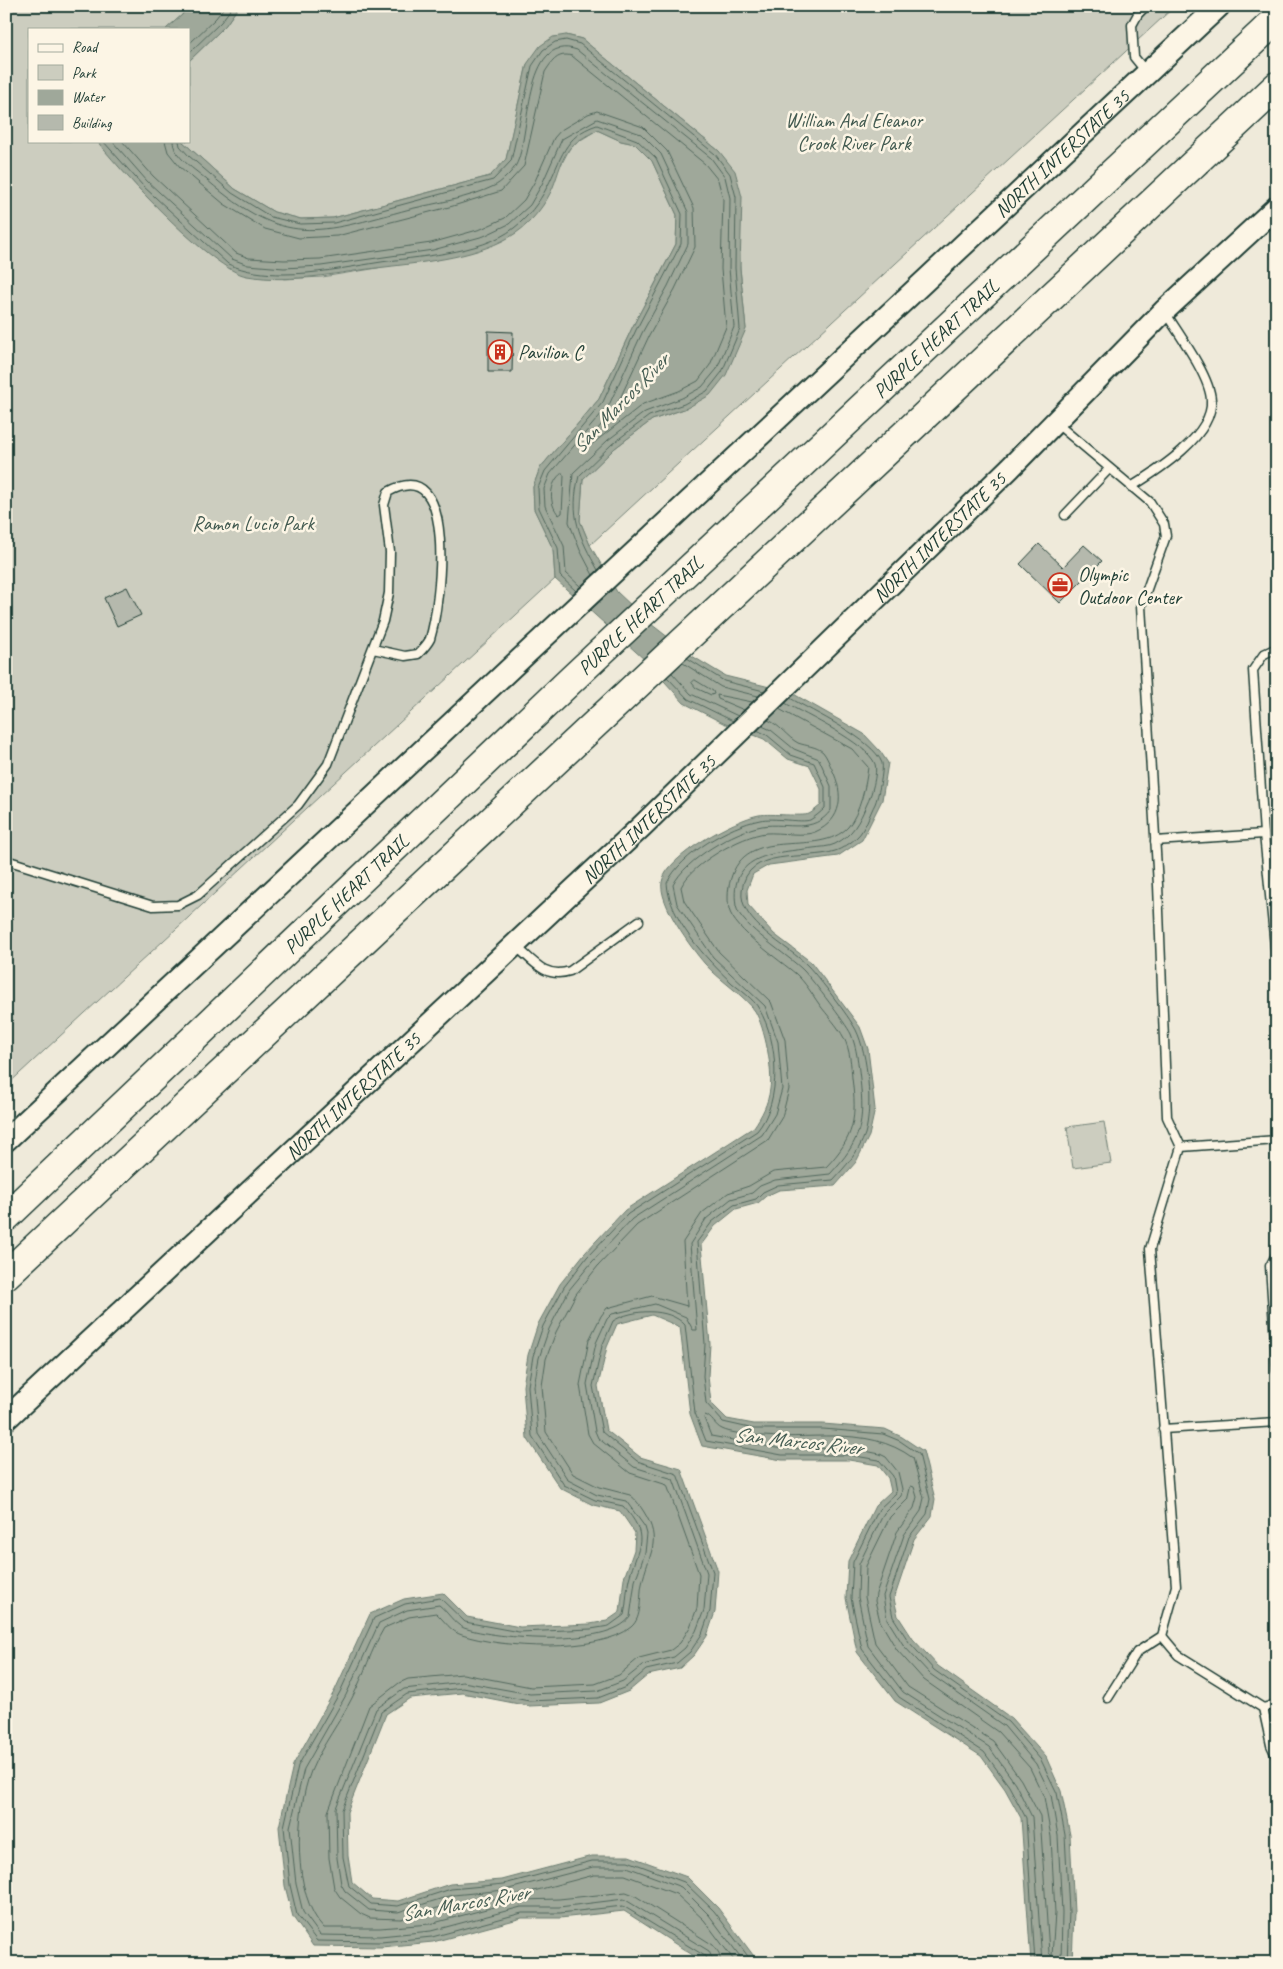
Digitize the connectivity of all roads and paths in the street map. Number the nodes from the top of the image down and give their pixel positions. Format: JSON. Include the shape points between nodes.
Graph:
{"nodes":[{"id":1,"x":1146,"y":6,"type":"edge"},
{"id":2,"x":1219,"y":6,"type":"edge"},
{"id":3,"x":1277,"y":19,"type":"edge"},
{"id":4,"x":1147,"y":73,"type":"junction"},
{"id":5,"x":1277,"y":86,"type":"edge"},
{"id":6,"x":1277,"y":207,"type":"edge"},
{"id":7,"x":1164,"y":311,"type":"junction"},
{"id":8,"x":1056,"y":422,"type":"junction"},
{"id":9,"x":1109,"y":469,"type":"junction"},
{"id":10,"x":1131,"y":487,"type":"junction"},
{"id":11,"x":1065,"y":515,"type":"dead end"},
{"id":12,"x":1277,"y":648,"type":"edge"},
{"id":13,"x":373,"y":649,"type":"junction"},
{"id":14,"x":1264,"y":834,"type":"junction"},
{"id":15,"x":1155,"y":841,"type":"junction"},
{"id":16,"x":6,"y":860,"type":"edge"},
{"id":17,"x":639,"y":920,"type":"dead end"},
{"id":18,"x":515,"y":944,"type":"junction"},
{"id":19,"x":1277,"y":967,"type":"edge"},
{"id":20,"x":6,"y":1140,"type":"edge"},
{"id":21,"x":1277,"y":1140,"type":"edge"},
{"id":22,"x":1181,"y":1147,"type":"junction"},
{"id":23,"x":6,"y":1217,"type":"edge"},
{"id":24,"x":1277,"y":1253,"type":"edge"},
{"id":25,"x":6,"y":1275,"type":"edge"},
{"id":26,"x":1277,"y":1371,"type":"edge"},
{"id":27,"x":6,"y":1419,"type":"edge"},
{"id":28,"x":1277,"y":1422,"type":"edge"},
{"id":29,"x":1163,"y":1429,"type":"junction"},
{"id":30,"x":1162,"y":1636,"type":"junction"},
{"id":31,"x":1108,"y":1698,"type":"dead end"},
{"id":32,"x":1277,"y":1704,"type":"edge"},
{"id":33,"x":1263,"y":1708,"type":"junction"},
{"id":34,"x":1277,"y":1758,"type":"edge"}],
"edges":[{"from":1,"to":4,"type":"lane","via":[[1132,25],[1134,57]]},
{"from":2,"to":4,"type":"main road","name":"NORTH INTERSTATE 35"},
{"from":3,"to":23,"type":"highway","name":"PURPLE HEART TRAIL","via":[[572,679]]},
{"from":4,"to":20,"type":"main road","name":"NORTH INTERSTATE 35"},
{"from":5,"to":25,"type":"highway"},
{"from":6,"to":7,"type":"main road","name":"NORTH INTERSTATE 35"},
{"from":7,"to":8,"type":"main road","name":"NORTH INTERSTATE 35"},
{"from":7,"to":10,"type":"lane","via":[[1196,362],[1212,401],[1207,418],[1181,452]]},
{"from":8,"to":9,"type":"lane"},
{"from":8,"to":18,"type":"main road","name":"NORTH INTERSTATE 35","via":[[641,827]]},
{"from":9,"to":10,"type":"lane"},
{"from":9,"to":11,"type":"lane"},
{"from":10,"to":15,"type":"lane","via":[[1159,512],[1166,536],[1141,606]]},
{"from":12,"to":14,"type":"lane","via":[[1264,654],[1253,670]]},
{"from":13,"to":13,"type":"lane","via":[[389,593],[390,552],[384,505],[388,492],[400,485],[415,485],[429,494],[434,503],[440,537],[440,579],[430,637],[418,654],[405,656]]},
{"from":13,"to":16,"type":"lane","via":[[328,764],[298,805],[198,895],[178,905],[153,906]]},
{"from":14,"to":15,"type":"lane"},
{"from":14,"to":19,"type":"lane"},
{"from":15,"to":22,"type":"lane","via":[[1166,1117]]},
{"from":17,"to":18,"type":"lane","via":[[570,971],[558,975],[547,972]]},
{"from":18,"to":27,"type":"main road","name":"NORTH INTERSTATE 35"},
{"from":21,"to":22,"type":"lane"},
{"from":22,"to":29,"type":"lane","via":[[1150,1249]]},
{"from":24,"to":26,"type":"lane","via":[[1270,1266]]},
{"from":28,"to":29,"type":"lane"},
{"from":29,"to":30,"type":"lane","via":[[1176,1586]]},
{"from":30,"to":31,"type":"lane","via":[[1137,1652]]},
{"from":30,"to":33,"type":"lane","via":[[1178,1655]]},
{"from":32,"to":33,"type":"lane"},
{"from":33,"to":34,"type":"lane"}]}
